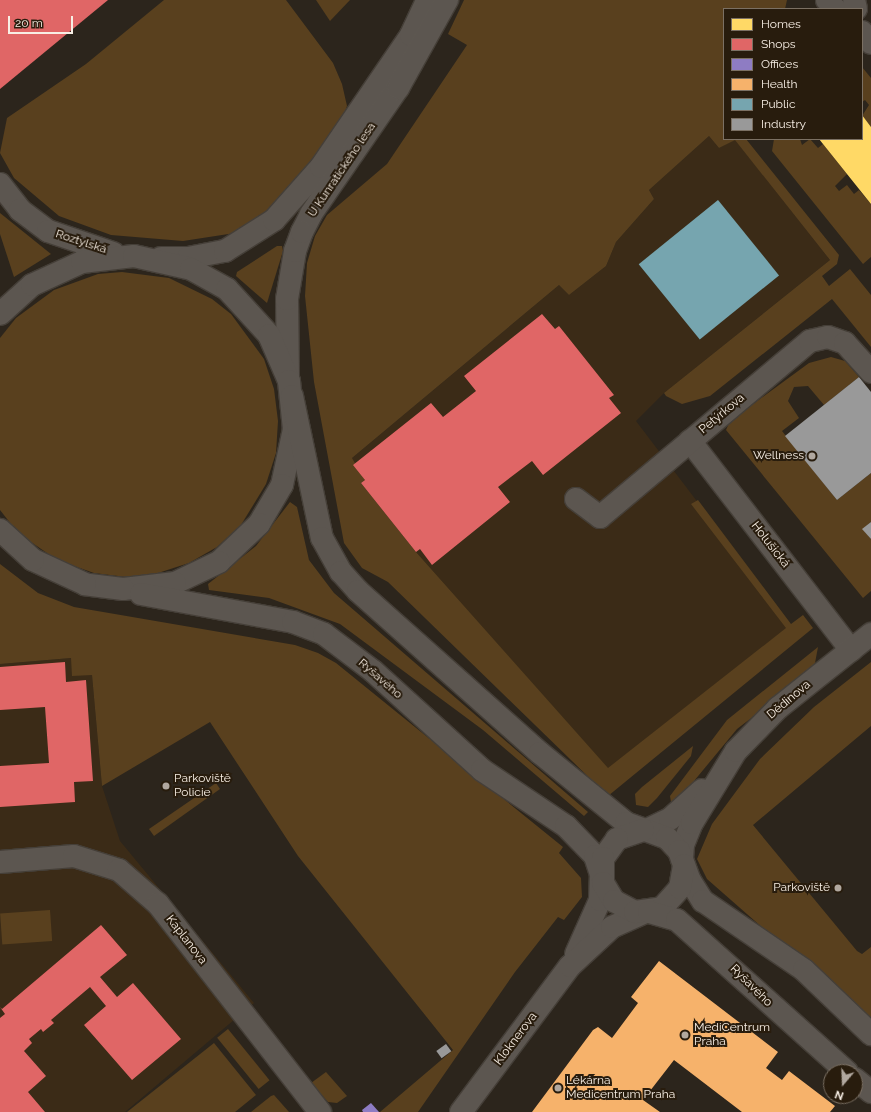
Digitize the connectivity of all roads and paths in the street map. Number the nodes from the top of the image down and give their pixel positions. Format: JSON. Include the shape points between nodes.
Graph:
{"nodes":[{"id":1,"x":427,"y":0,"type":"edge"},
{"id":2,"x":447,"y":0,"type":"edge"},
{"id":3,"x":827,"y":0,"type":"edge"},
{"id":4,"x":834,"y":8,"type":"edge"},
{"id":5,"x":863,"y":33,"type":"edge"},
{"id":6,"x":871,"y":43,"type":"edge"},
{"id":7,"x":0,"y":184,"type":"edge"},
{"id":8,"x":142,"y":257,"type":"junction"},
{"id":9,"x":0,"y":314,"type":"edge"},
{"id":10,"x":871,"y":372,"type":"edge"},
{"id":11,"x":290,"y":388,"type":"junction"},
{"id":12,"x":690,"y":441,"type":"junction"},
{"id":13,"x":576,"y":498,"type":"dead end"},
{"id":14,"x":3,"y":534,"type":"edge"},
{"id":15,"x":103,"y":587,"type":"junction"},
{"id":16,"x":871,"y":634,"type":"edge"},
{"id":17,"x":851,"y":650,"type":"junction"},
{"id":18,"x":718,"y":776,"type":"junction"},
{"id":19,"x":645,"y":830,"type":"junction"},
{"id":20,"x":0,"y":862,"type":"edge"},
{"id":21,"x":683,"y":862,"type":"junction"},
{"id":22,"x":601,"y":875,"type":"junction"},
{"id":23,"x":646,"y":912,"type":"junction"},
{"id":24,"x":570,"y":966,"type":"junction"},
{"id":25,"x":871,"y":1034,"type":"edge"},
{"id":26,"x":838,"y":1064,"type":"edge"},
{"id":27,"x":863,"y":1086,"type":"edge"},
{"id":28,"x":871,"y":1092,"type":"edge"},
{"id":29,"x":320,"y":1112,"type":"edge"},
{"id":30,"x":461,"y":1112,"type":"edge"}],
"edges":[{"from":1,"to":8,"type":"main road","name":"U Kunratického lesa","via":[[408,40],[321,167],[274,220],[225,251],[188,258]]},
{"from":2,"to":11,"type":"main road","name":"U Kunratického lesa","via":[[398,88],[317,205],[302,232],[287,298]]},
{"from":3,"to":4,"type":"main road"},
{"from":5,"to":6,"type":"main road"},
{"from":7,"to":8,"type":"main road","name":"Roztylská","via":[[20,210],[48,231],[93,248]]},
{"from":8,"to":9,"type":"main road","via":[[94,259],[62,269],[32,285]]},
{"from":8,"to":11,"type":"main road","via":[[191,269],[240,300],[269,335]]},
{"from":10,"to":12,"type":"main road","name":"Petýrkova","via":[[845,343],[828,337],[810,341]]},
{"from":11,"to":15,"type":"main road","via":[[294,429],[287,470],[276,499],[249,537],[219,562],[175,583],[139,589]]},
{"from":11,"to":19,"type":"main road","via":[[319,528],[329,554],[341,572],[398,628],[540,753],[626,823]]},
{"from":12,"to":13,"type":"main road","name":"Petýrkova","via":[[600,517]]},
{"from":12,"to":17,"type":"main road","name":"Holušická"},
{"from":14,"to":15,"type":"main road","via":[[53,572]]},
{"from":15,"to":22,"type":"main road","name":"Ryšavého","via":[[292,622],[324,634],[374,672],[482,770],[566,826],[595,856]]},
{"from":16,"to":17,"type":"main road","name":"Dědinova"},
{"from":17,"to":18,"type":"main road","name":"Dědinova","via":[[778,708]]},
{"from":18,"to":19,"type":"main road","name":"Dědinova","via":[[682,810]]},
{"from":18,"to":21,"type":"main road","name":"Dědinova","via":[[688,832]]},
{"from":19,"to":21,"type":"main road","via":[[667,838]]},
{"from":19,"to":22,"type":"main road","via":[[623,835],[610,845],[603,858]]},
{"from":20,"to":29,"type":"main road","name":"Kaplanova","via":[[68,856],[119,870],[158,904]]},
{"from":21,"to":23,"type":"main road","via":[[677,894],[662,908]]},
{"from":21,"to":25,"type":"main road","via":[[703,901],[804,970]]},
{"from":22,"to":23,"type":"main road","name":"Ryšavého","via":[[614,901],[627,910]]},
{"from":22,"to":24,"type":"main road","name":"Kloknerova","via":[[600,900]]},
{"from":23,"to":24,"type":"main road","name":"Kloknerova","via":[[612,927]]},
{"from":23,"to":26,"type":"main road","name":"Ryšavého","via":[[677,920]]},
{"from":24,"to":30,"type":"main road","name":"Kloknerova"},
{"from":27,"to":28,"type":"main road"}]}
